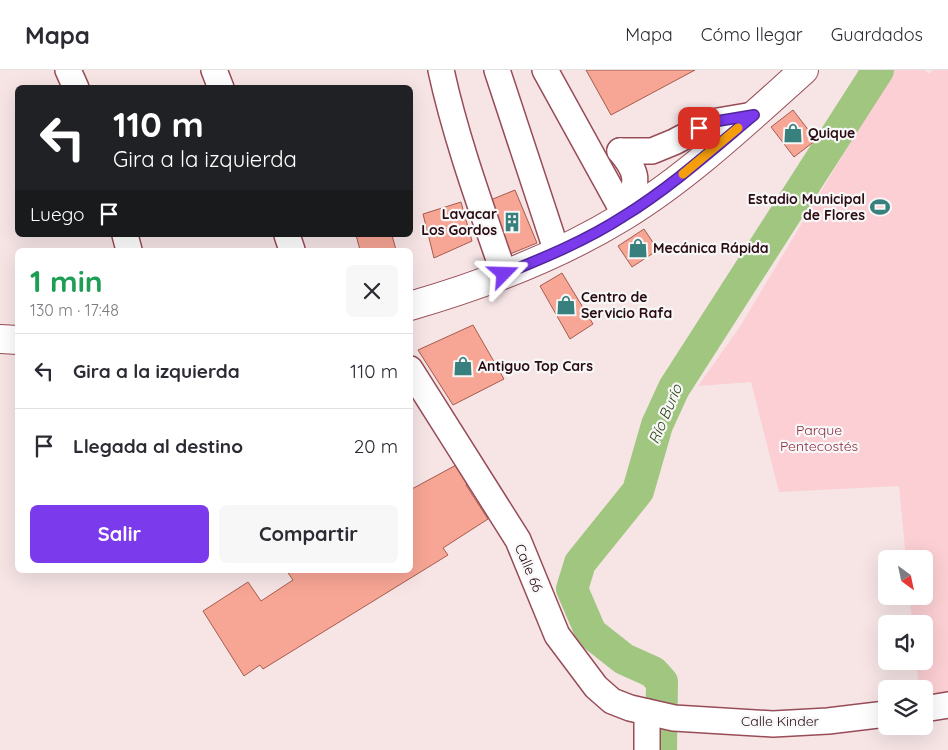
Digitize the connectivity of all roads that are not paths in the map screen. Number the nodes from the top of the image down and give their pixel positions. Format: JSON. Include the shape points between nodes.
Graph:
{"nodes":[{"id":1,"x":68,"y":70,"type":"edge"},
{"id":2,"x":214,"y":70,"type":"edge"},
{"id":3,"x":441,"y":70,"type":"edge"},
{"id":4,"x":497,"y":70,"type":"edge"},
{"id":5,"x":545,"y":70,"type":"edge"},
{"id":6,"x":804,"y":70,"type":"edge"},
{"id":7,"x":75,"y":85,"type":"edge"},
{"id":8,"x":220,"y":85,"type":"edge"},
{"id":9,"x":754,"y":115,"type":"junction"},
{"id":10,"x":625,"y":215,"type":"junction"},
{"id":11,"x":557,"y":252,"type":"junction"},
{"id":12,"x":504,"y":274,"type":"junction"},
{"id":13,"x":413,"y":305,"type":"edge"},
{"id":14,"x":0,"y":339,"type":"edge"},
{"id":15,"x":15,"y":340,"type":"edge"},
{"id":16,"x":413,"y":374,"type":"edge"},
{"id":17,"x":948,"y":705,"type":"edge"},
{"id":18,"x":933,"y":708,"type":"edge"},
{"id":19,"x":647,"y":712,"type":"junction"},
{"id":20,"x":878,"y":715,"type":"edge"},
{"id":21,"x":674,"y":718,"type":"joint"},
{"id":22,"x":647,"y":750,"type":"edge"}],
"edges":[{"from":1,"to":7,"type":"street"},
{"from":2,"to":8,"type":"street"},
{"from":3,"to":12,"type":"street","via":[[446,96]]},
{"from":4,"to":11,"type":"street"},
{"from":5,"to":10,"type":"street"},
{"from":6,"to":9,"type":"main road"},
{"from":9,"to":10,"type":"main road","via":[[684,173]]},
{"from":9,"to":10,"type":"street","via":[[712,122],[652,151],[620,151],[632,165],[636,177]]},
{"from":10,"to":11,"type":"main road"},
{"from":11,"to":12,"type":"main road"},
{"from":12,"to":13,"type":"main road"},
{"from":14,"to":15,"type":"main road"},
{"from":16,"to":19,"type":"street","name":"Calle 66","via":[[518,540],[557,635],[573,660],[612,700]]},
{"from":17,"to":18,"type":"street"},
{"from":19,"to":21,"type":"street","name":"Calle 66"},
{"from":19,"to":22,"type":"street"},
{"from":20,"to":21,"type":"street","name":"Calle Kinder","via":[[773,724]]}]}
